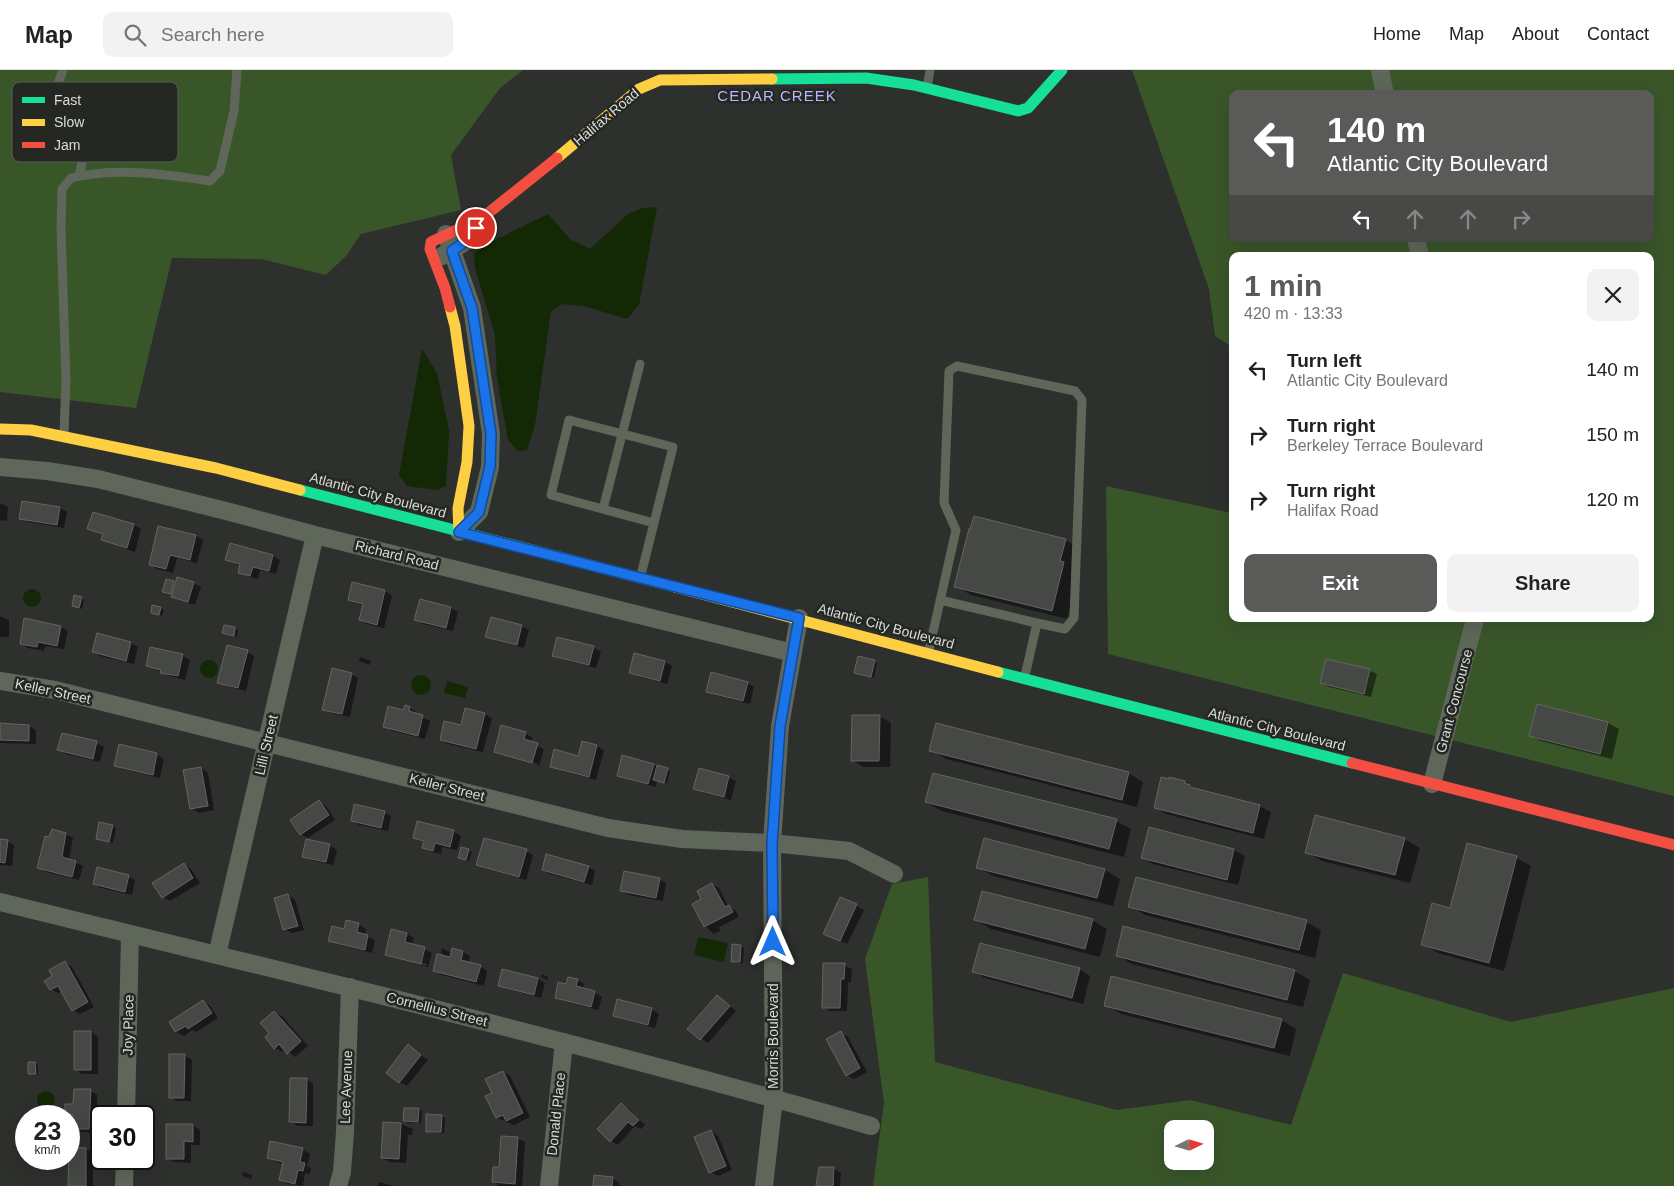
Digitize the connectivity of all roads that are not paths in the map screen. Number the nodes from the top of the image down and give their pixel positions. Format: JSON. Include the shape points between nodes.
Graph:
{"nodes":[{"id":1,"x":63,"y":70,"type":"edge"},
{"id":2,"x":237,"y":70,"type":"edge"},
{"id":3,"x":930,"y":70,"type":"edge"},
{"id":4,"x":1062,"y":70,"type":"edge"},
{"id":5,"x":1380,"y":70,"type":"edge"},
{"id":6,"x":875,"y":75,"type":"edge"},
{"id":7,"x":59,"y":82,"type":"edge"},
{"id":8,"x":927,"y":89,"type":"junction"},
{"id":9,"x":1384,"y":90,"type":"edge"},
{"id":10,"x":82,"y":162,"type":"edge"},
{"id":11,"x":79,"y":176,"type":"junction"},
{"id":12,"x":482,"y":218,"type":"joint"},
{"id":13,"x":449,"y":243,"type":"junction"},
{"id":14,"x":435,"y":259,"type":"joint"},
{"id":15,"x":640,"y":364,"type":"dead end"},
{"id":16,"x":0,"y":429,"type":"edge"},
{"id":17,"x":622,"y":434,"type":"junction"},
{"id":18,"x":64,"y":436,"type":"junction"},
{"id":19,"x":0,"y":466,"type":"edge"},
{"id":20,"x":603,"y":509,"type":"junction"},
{"id":21,"x":654,"y":523,"type":"junction"},
{"id":22,"x":459,"y":532,"type":"junction"},
{"id":23,"x":314,"y":535,"type":"junction"},
{"id":24,"x":641,"y":578,"type":"junction"},
{"id":25,"x":940,"y":600,"type":"junction"},
{"id":26,"x":799,"y":618,"type":"junction"},
{"id":27,"x":1474,"y":622,"type":"edge"},
{"id":28,"x":1037,"y":623,"type":"junction"},
{"id":29,"x":792,"y":653,"type":"junction"},
{"id":30,"x":928,"y":653,"type":"junction"},
{"id":31,"x":1024,"y":679,"type":"junction"},
{"id":32,"x":0,"y":680,"type":"edge"},
{"id":33,"x":266,"y":742,"type":"junction"},
{"id":34,"x":1432,"y":784,"type":"junction"},
{"id":35,"x":772,"y":844,"type":"junction"},
{"id":36,"x":1674,"y":845,"type":"edge"},
{"id":37,"x":894,"y":874,"type":"dead end"},
{"id":38,"x":0,"y":902,"type":"edge"},
{"id":39,"x":130,"y":934,"type":"junction"},
{"id":40,"x":217,"y":955,"type":"junction"},
{"id":41,"x":350,"y":987,"type":"junction"},
{"id":42,"x":564,"y":1042,"type":"junction"},
{"id":43,"x":774,"y":1098,"type":"junction"},
{"id":44,"x":126,"y":1105,"type":"edge"},
{"id":45,"x":871,"y":1126,"type":"dead end"},
{"id":46,"x":125,"y":1170,"type":"edge"},
{"id":47,"x":124,"y":1186,"type":"edge"},
{"id":48,"x":338,"y":1186,"type":"edge"},
{"id":49,"x":549,"y":1186,"type":"edge"},
{"id":50,"x":764,"y":1186,"type":"edge"}],
"edges":[{"from":1,"to":7,"type":"lane"},
{"from":2,"to":11,"type":"lane","via":[[234,111],[220,171],[210,180],[156,173],[91,173]]},
{"from":3,"to":8,"type":"lane"},
{"from":4,"to":8,"type":"main road","name":"Halifax Road","via":[[1028,108],[1018,111]]},
{"from":5,"to":9,"type":"street"},
{"from":6,"to":8,"type":"main road","name":"Halifax Road"},
{"from":6,"to":12,"type":"main road","name":"Halifax Road","via":[[866,78],[660,80],[639,89]]},
{"from":10,"to":11,"type":"lane"},
{"from":11,"to":18,"type":"lane","via":[[71,178],[62,189]]},
{"from":12,"to":13,"type":"street","name":"Halifax Road","via":[[470,238]]},
{"from":13,"to":14,"type":"street","name":"Halifax Road"},
{"from":13,"to":22,"type":"street","via":[[472,308],[492,453],[479,512]]},
{"from":14,"to":22,"type":"main road","via":[[455,326],[469,426],[467,462],[458,508]]},
{"from":15,"to":17,"type":"lane"},
{"from":16,"to":18,"type":"main road","name":"Atlantic City Boulevard"},
{"from":17,"to":20,"type":"lane"},
{"from":17,"to":20,"type":"lane","via":[[569,420],[550,495]]},
{"from":17,"to":21,"type":"lane","via":[[673,447]]},
{"from":18,"to":22,"type":"main road","name":"Atlantic City Boulevard","via":[[216,468]]},
{"from":19,"to":23,"type":"street","name":"Richard Road","via":[[98,479]]},
{"from":20,"to":21,"type":"lane"},
{"from":21,"to":24,"type":"lane"},
{"from":22,"to":24,"type":"main road","name":"Atlantic City Boulevard"},
{"from":23,"to":29,"type":"street","name":"Richard Road"},
{"from":23,"to":33,"type":"street","name":"Lilli Street"},
{"from":24,"to":26,"type":"main road","name":"Atlantic City Boulevard"},
{"from":25,"to":28,"type":"lane"},
{"from":25,"to":28,"type":"lane","via":[[956,530],[944,503],[949,371],[957,366],[1075,391],[1082,400],[1074,618],[1065,629]]},
{"from":25,"to":30,"type":"lane"},
{"from":26,"to":29,"type":"street","name":"Morris Boulevard"},
{"from":26,"to":30,"type":"main road","name":"Atlantic City Boulevard"},
{"from":27,"to":34,"type":"street","name":"Grant Concourse"},
{"from":28,"to":31,"type":"lane"},
{"from":29,"to":35,"type":"street","name":"Morris Boulevard","via":[[780,726]]},
{"from":30,"to":31,"type":"main road","name":"Atlantic City Boulevard"},
{"from":31,"to":34,"type":"main road","name":"Atlantic City Boulevard"},
{"from":32,"to":33,"type":"street","name":"Keller Street","via":[[55,690]]},
{"from":33,"to":35,"type":"street","name":"Keller Street","via":[[608,828],[675,839]]},
{"from":33,"to":40,"type":"street","name":"Lilli Street"},
{"from":34,"to":36,"type":"main road","name":"Atlantic City Boulevard"},
{"from":35,"to":37,"type":"street","name":"Keller Street","via":[[849,851]]},
{"from":35,"to":43,"type":"street","name":"Morris Boulevard"},
{"from":38,"to":39,"type":"street","name":"Cornellius Street"},
{"from":39,"to":40,"type":"street","name":"Cornellius Street"},
{"from":39,"to":44,"type":"street","name":"Joy Place"},
{"from":40,"to":41,"type":"street","name":"Cornellius Street"},
{"from":41,"to":42,"type":"street","name":"Cornellius Street"},
{"from":41,"to":48,"type":"street","name":"Lee Avenue","via":[[345,1132]]},
{"from":42,"to":43,"type":"street","name":"Cornellius Street"},
{"from":42,"to":49,"type":"street","name":"Donald Place"},
{"from":43,"to":45,"type":"street","name":"Cornellius Street"},
{"from":43,"to":50,"type":"street","name":"Morris Boulevard"},
{"from":46,"to":47,"type":"street"}]}
